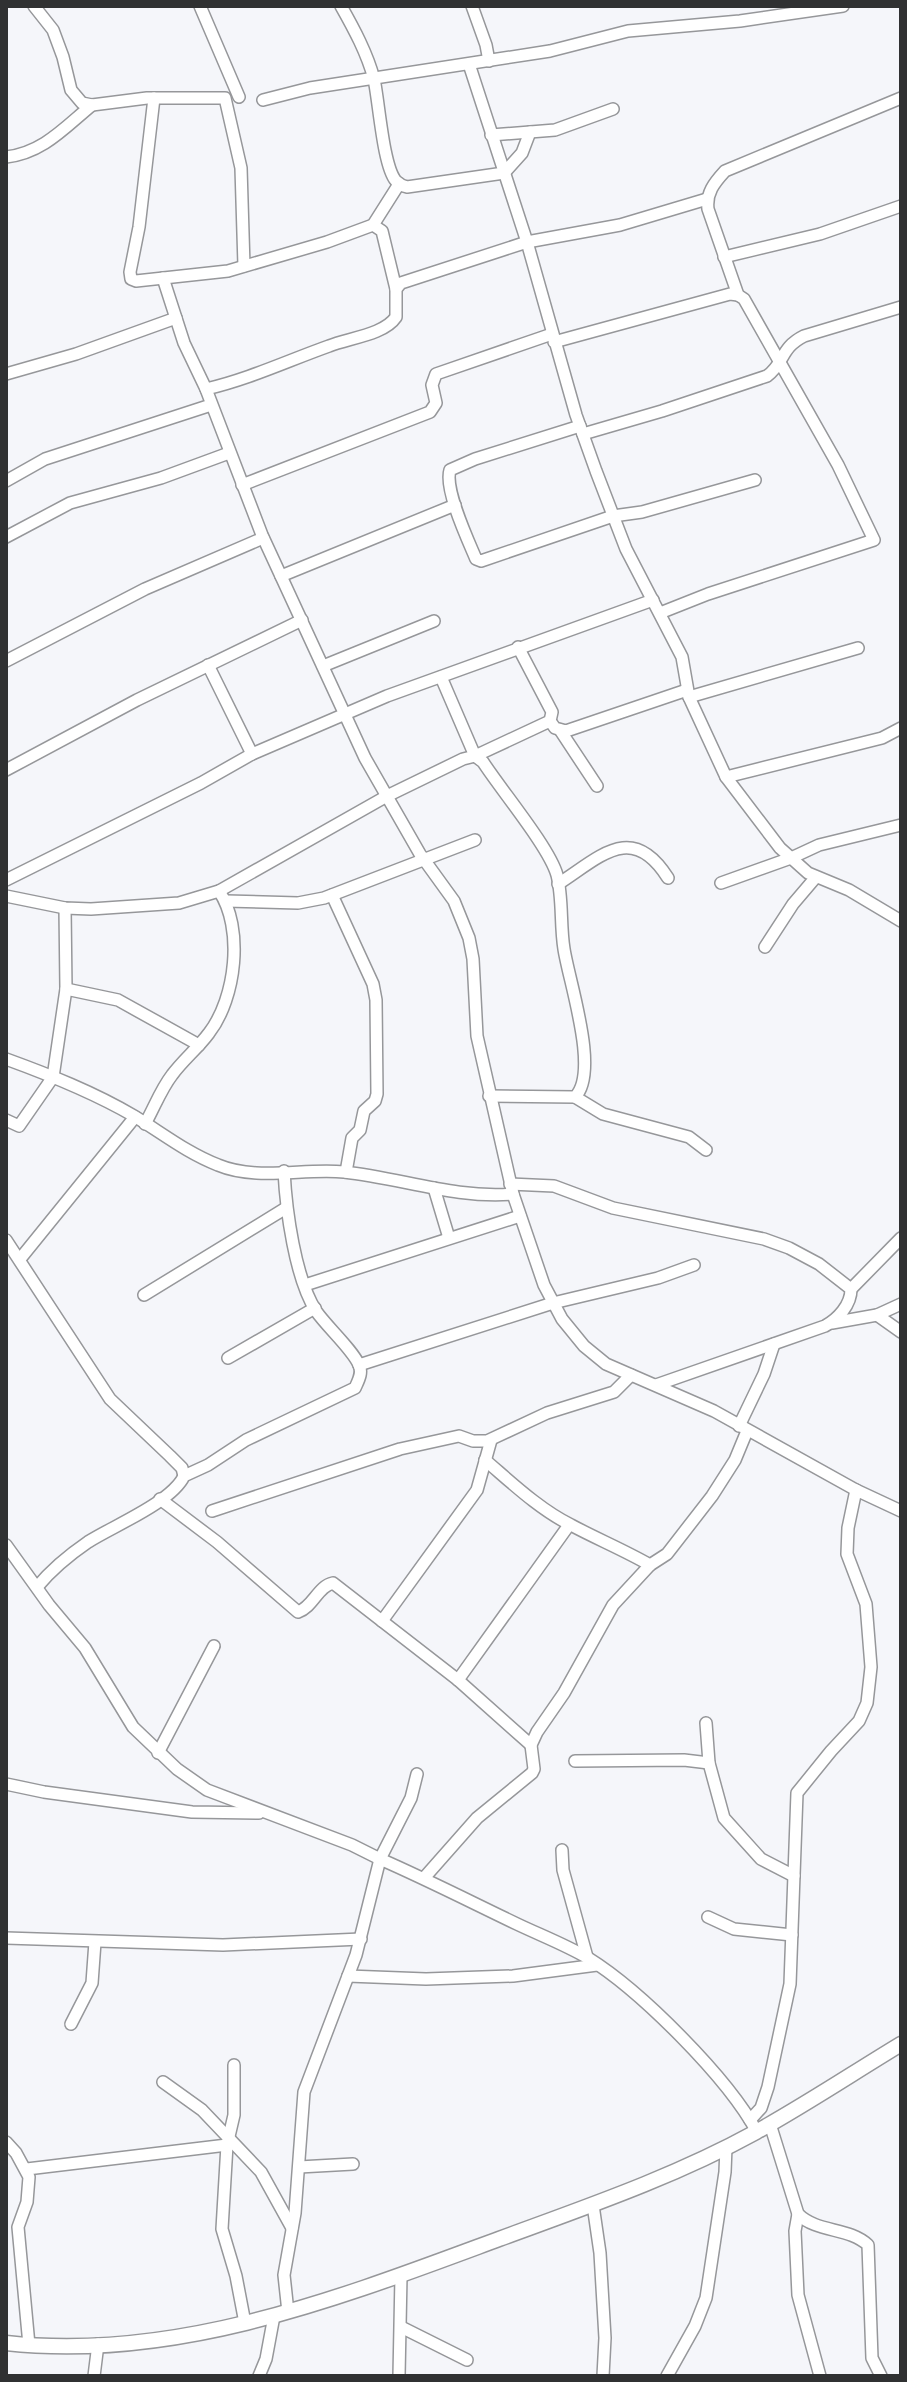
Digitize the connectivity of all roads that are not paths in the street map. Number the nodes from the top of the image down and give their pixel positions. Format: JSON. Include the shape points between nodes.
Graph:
{"nodes":[{"id":1,"x":34,"y":6,"type":"edge"},
{"id":2,"x":200,"y":6,"type":"edge"},
{"id":3,"x":341,"y":6,"type":"edge"},
{"id":4,"x":472,"y":6,"type":"edge"},
{"id":5,"x":843,"y":6,"type":"edge"},
{"id":6,"x":753,"y":12,"type":"edge"},
{"id":7,"x":489,"y":61,"type":"junction"},
{"id":8,"x":469,"y":64,"type":"junction"},
{"id":9,"x":373,"y":79,"type":"junction"},
{"id":10,"x":239,"y":97,"type":"dead end"},
{"id":11,"x":154,"y":98,"type":"junction"},
{"id":12,"x":901,"y":98,"type":"edge"},
{"id":13,"x":263,"y":100,"type":"dead end"},
{"id":14,"x":92,"y":105,"type":"junction"},
{"id":15,"x":613,"y":109,"type":"dead end"},
{"id":16,"x":530,"y":132,"type":"junction"},
{"id":17,"x":491,"y":135,"type":"junction"},
{"id":18,"x":6,"y":157,"type":"edge"},
{"id":19,"x":504,"y":173,"type":"junction"},
{"id":20,"x":399,"y":184,"type":"junction"},
{"id":21,"x":707,"y":199,"type":"junction"},
{"id":22,"x":901,"y":206,"type":"edge"},
{"id":23,"x":373,"y":225,"type":"junction"},
{"id":24,"x":527,"y":242,"type":"junction"},
{"id":25,"x":724,"y":257,"type":"junction"},
{"id":26,"x":244,"y":266,"type":"junction"},
{"id":27,"x":163,"y":278,"type":"junction"},
{"id":28,"x":396,"y":289,"type":"junction"},
{"id":29,"x":738,"y":295,"type":"junction"},
{"id":30,"x":901,"y":307,"type":"edge"},
{"id":31,"x":176,"y":318,"type":"junction"},
{"id":32,"x":553,"y":338,"type":"junction"},
{"id":33,"x":780,"y":362,"type":"junction"},
{"id":34,"x":6,"y":374,"type":"edge"},
{"id":35,"x":206,"y":389,"type":"junction"},
{"id":36,"x":211,"y":405,"type":"junction"},
{"id":37,"x":581,"y":430,"type":"junction"},
{"id":38,"x":229,"y":453,"type":"junction"},
{"id":39,"x":755,"y":480,"type":"dead end"},
{"id":40,"x":6,"y":481,"type":"edge"},
{"id":41,"x":242,"y":485,"type":"junction"},
{"id":42,"x":455,"y":505,"type":"junction"},
{"id":43,"x":613,"y":516,"type":"junction"},
{"id":44,"x":6,"y":537,"type":"edge"},
{"id":45,"x":263,"y":538,"type":"junction"},
{"id":46,"x":281,"y":576,"type":"junction"},
{"id":47,"x":653,"y":600,"type":"junction"},
{"id":48,"x":660,"y":613,"type":"junction"},
{"id":49,"x":302,"y":620,"type":"junction"},
{"id":50,"x":434,"y":621,"type":"dead end"},
{"id":51,"x":518,"y":647,"type":"junction"},
{"id":52,"x":858,"y":648,"type":"dead end"},
{"id":53,"x":6,"y":661,"type":"edge"},
{"id":54,"x":208,"y":665,"type":"junction"},
{"id":55,"x":323,"y":666,"type":"junction"},
{"id":56,"x":441,"y":677,"type":"junction"},
{"id":57,"x":688,"y":694,"type":"junction"},
{"id":58,"x":345,"y":714,"type":"junction"},
{"id":59,"x":550,"y":721,"type":"junction"},
{"id":60,"x":901,"y":728,"type":"edge"},
{"id":61,"x":560,"y":730,"type":"junction"},
{"id":62,"x":252,"y":754,"type":"junction"},
{"id":63,"x":475,"y":756,"type":"junction"},
{"id":64,"x":6,"y":770,"type":"edge"},
{"id":65,"x":726,"y":777,"type":"junction"},
{"id":66,"x":597,"y":786,"type":"dead end"},
{"id":67,"x":387,"y":796,"type":"junction"},
{"id":68,"x":901,"y":825,"type":"edge"},
{"id":69,"x":475,"y":840,"type":"dead end"},
{"id":70,"x":423,"y":858,"type":"junction"},
{"id":71,"x":791,"y":858,"type":"junction"},
{"id":72,"x":816,"y":877,"type":"junction"},
{"id":73,"x":668,"y":878,"type":"dead end"},
{"id":74,"x":6,"y":880,"type":"edge"},
{"id":75,"x":721,"y":883,"type":"dead end"},
{"id":76,"x":558,"y":884,"type":"junction"},
{"id":77,"x":332,"y":895,"type":"junction"},
{"id":78,"x":6,"y":896,"type":"edge"},
{"id":79,"x":223,"y":896,"type":"junction"},
{"id":80,"x":65,"y":908,"type":"junction"},
{"id":81,"x":901,"y":921,"type":"edge"},
{"id":82,"x":765,"y":947,"type":"dead end"},
{"id":83,"x":66,"y":989,"type":"junction"},
{"id":84,"x":199,"y":1045,"type":"junction"},
{"id":85,"x":6,"y":1059,"type":"edge"},
{"id":86,"x":53,"y":1077,"type":"junction"},
{"id":87,"x":489,"y":1096,"type":"junction"},
{"id":88,"x":575,"y":1097,"type":"junction"},
{"id":89,"x":6,"y":1120,"type":"edge"},
{"id":90,"x":140,"y":1121,"type":"junction"},
{"id":91,"x":706,"y":1150,"type":"dead end"},
{"id":92,"x":284,"y":1171,"type":"junction"},
{"id":93,"x":346,"y":1172,"type":"junction"},
{"id":94,"x":434,"y":1188,"type":"junction"},
{"id":95,"x":512,"y":1189,"type":"junction"},
{"id":96,"x":286,"y":1208,"type":"junction"},
{"id":97,"x":520,"y":1216,"type":"junction"},
{"id":98,"x":449,"y":1238,"type":"junction"},
{"id":99,"x":901,"y":1238,"type":"edge"},
{"id":100,"x":6,"y":1240,"type":"edge"},
{"id":101,"x":20,"y":1259,"type":"junction"},
{"id":102,"x":694,"y":1265,"type":"dead end"},
{"id":103,"x":305,"y":1285,"type":"junction"},
{"id":104,"x":851,"y":1289,"type":"junction"},
{"id":105,"x":144,"y":1295,"type":"dead end"},
{"id":106,"x":553,"y":1303,"type":"junction"},
{"id":107,"x":901,"y":1304,"type":"edge"},
{"id":108,"x":315,"y":1308,"type":"junction"},
{"id":109,"x":877,"y":1315,"type":"junction"},
{"id":110,"x":831,"y":1323,"type":"junction"},
{"id":111,"x":901,"y":1332,"type":"edge"},
{"id":112,"x":774,"y":1344,"type":"junction"},
{"id":113,"x":228,"y":1358,"type":"dead end"},
{"id":114,"x":359,"y":1365,"type":"junction"},
{"id":115,"x":631,"y":1375,"type":"junction"},
{"id":116,"x":656,"y":1385,"type":"junction"},
{"id":117,"x":743,"y":1429,"type":"junction"},
{"id":118,"x":491,"y":1440,"type":"junction"},
{"id":119,"x":485,"y":1460,"type":"junction"},
{"id":120,"x":184,"y":1476,"type":"junction"},
{"id":121,"x":856,"y":1490,"type":"junction"},
{"id":122,"x":160,"y":1499,"type":"junction"},
{"id":123,"x":212,"y":1511,"type":"dead end"},
{"id":124,"x":901,"y":1511,"type":"edge"},
{"id":125,"x":569,"y":1525,"type":"junction"},
{"id":126,"x":6,"y":1545,"type":"edge"},
{"id":127,"x":650,"y":1565,"type":"junction"},
{"id":128,"x":37,"y":1587,"type":"junction"},
{"id":129,"x":382,"y":1621,"type":"junction"},
{"id":130,"x":214,"y":1646,"type":"dead end"},
{"id":131,"x":458,"y":1680,"type":"junction"},
{"id":132,"x":706,"y":1723,"type":"dead end"},
{"id":133,"x":531,"y":1745,"type":"junction"},
{"id":134,"x":158,"y":1753,"type":"junction"},
{"id":135,"x":575,"y":1761,"type":"dead end"},
{"id":136,"x":709,"y":1763,"type":"junction"},
{"id":137,"x":417,"y":1774,"type":"dead end"},
{"id":138,"x":6,"y":1784,"type":"edge"},
{"id":139,"x":262,"y":1812,"type":"junction"},
{"id":140,"x":562,"y":1850,"type":"dead end"},
{"id":141,"x":380,"y":1859,"type":"junction"},
{"id":142,"x":794,"y":1876,"type":"junction"},
{"id":143,"x":424,"y":1878,"type":"junction"},
{"id":144,"x":708,"y":1917,"type":"dead end"},
{"id":145,"x":792,"y":1935,"type":"junction"},
{"id":146,"x":6,"y":1938,"type":"edge"},
{"id":147,"x":361,"y":1939,"type":"junction"},
{"id":148,"x":95,"y":1942,"type":"junction"},
{"id":149,"x":592,"y":1961,"type":"junction"},
{"id":150,"x":348,"y":1976,"type":"junction"},
{"id":151,"x":71,"y":2024,"type":"dead end"},
{"id":152,"x":901,"y":2044,"type":"edge"},
{"id":153,"x":234,"y":2065,"type":"dead end"},
{"id":154,"x":163,"y":2082,"type":"dead end"},
{"id":155,"x":770,"y":2124,"type":"junction"},
{"id":156,"x":754,"y":2126,"type":"junction"},
{"id":157,"x":228,"y":2140,"type":"junction"},
{"id":158,"x":6,"y":2142,"type":"edge"},
{"id":159,"x":726,"y":2147,"type":"junction"},
{"id":160,"x":353,"y":2164,"type":"dead end"},
{"id":161,"x":299,"y":2167,"type":"junction"},
{"id":162,"x":27,"y":2169,"type":"junction"},
{"id":163,"x":593,"y":2205,"type":"junction"},
{"id":164,"x":798,"y":2214,"type":"junction"},
{"id":165,"x":12,"y":2226,"type":"edge"},
{"id":166,"x":292,"y":2229,"type":"junction"},
{"id":167,"x":401,"y":2276,"type":"junction"},
{"id":168,"x":281,"y":2314,"type":"junction"},
{"id":169,"x":245,"y":2323,"type":"junction"},
{"id":170,"x":401,"y":2327,"type":"junction"},
{"id":171,"x":6,"y":2343,"type":"edge"},
{"id":172,"x":98,"y":2344,"type":"junction"},
{"id":173,"x":29,"y":2345,"type":"junction"},
{"id":174,"x":467,"y":2360,"type":"dead end"},
{"id":175,"x":94,"y":2376,"type":"edge"},
{"id":176,"x":259,"y":2376,"type":"edge"},
{"id":177,"x":399,"y":2376,"type":"edge"},
{"id":178,"x":603,"y":2376,"type":"edge"},
{"id":179,"x":667,"y":2376,"type":"edge"},
{"id":180,"x":820,"y":2376,"type":"edge"},
{"id":181,"x":881,"y":2376,"type":"edge"}],
"edges":[{"from":1,"to":14,"type":"street","via":[[53,30],[71,90],[82,103]]},
{"from":2,"to":10,"type":"street"},
{"from":3,"to":9,"type":"street"},
{"from":4,"to":7,"type":"street"},
{"from":5,"to":6,"type":"street"},
{"from":6,"to":7,"type":"street","via":[[740,21],[628,31]]},
{"from":7,"to":8,"type":"street"},
{"from":8,"to":9,"type":"street"},
{"from":8,"to":17,"type":"street"},
{"from":9,"to":13,"type":"street"},
{"from":9,"to":20,"type":"street"},
{"from":11,"to":14,"type":"street"},
{"from":11,"to":26,"type":"street","via":[[225,98],[241,168]]},
{"from":11,"to":27,"type":"street","via":[[130,275],[136,281]]},
{"from":12,"to":21,"type":"street","via":[[725,171]]},
{"from":14,"to":18,"type":"street","via":[[45,145]]},
{"from":15,"to":16,"type":"street","via":[[555,130]]},
{"from":16,"to":17,"type":"street"},
{"from":16,"to":19,"type":"street","via":[[522,153]]},
{"from":17,"to":19,"type":"street"},
{"from":19,"to":20,"type":"street"},
{"from":19,"to":24,"type":"street"},
{"from":20,"to":23,"type":"street"},
{"from":21,"to":24,"type":"street","via":[[620,225]]},
{"from":21,"to":25,"type":"street"},
{"from":22,"to":25,"type":"street","via":[[820,234]]},
{"from":23,"to":26,"type":"street"},
{"from":23,"to":28,"type":"street","via":[[382,231]]},
{"from":24,"to":28,"type":"street"},
{"from":24,"to":32,"type":"street"},
{"from":25,"to":29,"type":"street"},
{"from":26,"to":27,"type":"street"},
{"from":27,"to":31,"type":"street"},
{"from":28,"to":35,"type":"street","via":[[396,317],[385,327],[257,376]]},
{"from":29,"to":32,"type":"street"},
{"from":29,"to":33,"type":"street"},
{"from":30,"to":33,"type":"street","via":[[804,336],[790,343]]},
{"from":31,"to":34,"type":"street"},
{"from":31,"to":35,"type":"street"},
{"from":32,"to":37,"type":"street"},
{"from":32,"to":41,"type":"street","via":[[436,374],[436,403],[430,412]]},
{"from":33,"to":37,"type":"street","via":[[767,376],[662,411]]},
{"from":33,"to":48,"type":"street","via":[[874,540]]},
{"from":35,"to":36,"type":"street"},
{"from":36,"to":38,"type":"street"},
{"from":36,"to":40,"type":"street","via":[[45,459]]},
{"from":37,"to":42,"type":"street","via":[[456,466],[448,478]]},
{"from":37,"to":43,"type":"street"},
{"from":38,"to":41,"type":"street"},
{"from":38,"to":44,"type":"street","via":[[70,503]]},
{"from":39,"to":43,"type":"street","via":[[669,506]]},
{"from":41,"to":45,"type":"street"},
{"from":42,"to":43,"type":"street","via":[[481,561]]},
{"from":42,"to":46,"type":"street"},
{"from":43,"to":47,"type":"street"},
{"from":45,"to":46,"type":"street"},
{"from":45,"to":53,"type":"street","via":[[145,589]]},
{"from":46,"to":49,"type":"street"},
{"from":47,"to":48,"type":"street"},
{"from":47,"to":51,"type":"street"},
{"from":48,"to":57,"type":"street","via":[[682,657]]},
{"from":49,"to":54,"type":"street"},
{"from":49,"to":55,"type":"street"},
{"from":50,"to":55,"type":"street"},
{"from":51,"to":56,"type":"street"},
{"from":51,"to":59,"type":"street","via":[[552,712]]},
{"from":52,"to":57,"type":"street"},
{"from":54,"to":62,"type":"street"},
{"from":54,"to":64,"type":"street"},
{"from":55,"to":58,"type":"street"},
{"from":56,"to":58,"type":"street"},
{"from":56,"to":63,"type":"street"},
{"from":57,"to":61,"type":"street"},
{"from":57,"to":65,"type":"street"},
{"from":58,"to":62,"type":"street"},
{"from":58,"to":67,"type":"street"},
{"from":59,"to":61,"type":"street"},
{"from":59,"to":63,"type":"street"},
{"from":60,"to":65,"type":"street","via":[[882,738]]},
{"from":61,"to":66,"type":"street"},
{"from":62,"to":74,"type":"street"},
{"from":63,"to":67,"type":"street"},
{"from":63,"to":76,"type":"street","via":[[548,857]]},
{"from":65,"to":71,"type":"street"},
{"from":67,"to":70,"type":"street"},
{"from":67,"to":79,"type":"street"},
{"from":68,"to":71,"type":"street","via":[[819,845]]},
{"from":69,"to":70,"type":"street"},
{"from":70,"to":77,"type":"street"},
{"from":70,"to":87,"type":"street","via":[[454,901],[469,938],[477,1036]]},
{"from":71,"to":72,"type":"street"},
{"from":71,"to":75,"type":"street"},
{"from":72,"to":81,"type":"street"},
{"from":72,"to":82,"type":"street"},
{"from":73,"to":76,"type":"street","via":[[657,861],[628,847],[609,851]]},
{"from":76,"to":88,"type":"street","via":[[563,947],[585,1059],[582,1089]]},
{"from":77,"to":79,"type":"street","via":[[298,903]]},
{"from":77,"to":93,"type":"street","via":[[373,984],[376,1015],[377,1094],[352,1138]]},
{"from":78,"to":80,"type":"street"},
{"from":79,"to":80,"type":"street"},
{"from":79,"to":84,"type":"street","via":[[233,942],[231,978],[225,1003]]},
{"from":80,"to":83,"type":"street"},
{"from":83,"to":84,"type":"street","via":[[118,1000]]},
{"from":83,"to":86,"type":"street"},
{"from":84,"to":90,"type":"street"},
{"from":85,"to":86,"type":"street"},
{"from":86,"to":89,"type":"street","via":[[19,1126]]},
{"from":86,"to":90,"type":"street"},
{"from":87,"to":88,"type":"street"},
{"from":87,"to":95,"type":"street"},
{"from":88,"to":91,"type":"street","via":[[603,1114],[681,1134]]},
{"from":90,"to":92,"type":"street","via":[[220,1167]]},
{"from":90,"to":101,"type":"street"},
{"from":92,"to":93,"type":"street"},
{"from":92,"to":96,"type":"street"},
{"from":93,"to":94,"type":"street"},
{"from":94,"to":95,"type":"street","via":[[498,1196]]},
{"from":94,"to":98,"type":"street"},
{"from":95,"to":97,"type":"street"},
{"from":95,"to":104,"type":"street","via":[[554,1186],[613,1208],[750,1234],[803,1255]]},
{"from":96,"to":103,"type":"street"},
{"from":96,"to":105,"type":"street"},
{"from":97,"to":98,"type":"street"},
{"from":97,"to":106,"type":"street"},
{"from":98,"to":103,"type":"street"},
{"from":99,"to":104,"type":"street"},
{"from":100,"to":101,"type":"street"},
{"from":101,"to":120,"type":"street","via":[[110,1399],[182,1468]]},
{"from":102,"to":106,"type":"street"},
{"from":103,"to":108,"type":"street"},
{"from":104,"to":110,"type":"street","via":[[843,1311]]},
{"from":106,"to":114,"type":"street"},
{"from":106,"to":115,"type":"street","via":[[584,1346]]},
{"from":107,"to":109,"type":"street"},
{"from":108,"to":113,"type":"street"},
{"from":108,"to":114,"type":"street"},
{"from":109,"to":110,"type":"street"},
{"from":109,"to":111,"type":"street"},
{"from":110,"to":112,"type":"street"},
{"from":112,"to":116,"type":"street"},
{"from":112,"to":117,"type":"street"},
{"from":114,"to":120,"type":"street","via":[[361,1377],[355,1388]]},
{"from":115,"to":116,"type":"street"},
{"from":115,"to":118,"type":"street","via":[[614,1392],[547,1413]]},
{"from":116,"to":117,"type":"street"},
{"from":117,"to":121,"type":"street"},
{"from":117,"to":127,"type":"street","via":[[735,1460],[712,1496],[667,1554]]},
{"from":118,"to":119,"type":"street"},
{"from":118,"to":123,"type":"street","via":[[453,1437],[400,1449]]},
{"from":119,"to":125,"type":"street"},
{"from":119,"to":129,"type":"street","via":[[477,1490]]},
{"from":120,"to":122,"type":"street"},
{"from":121,"to":124,"type":"street"},
{"from":121,"to":142,"type":"street","via":[[847,1554],[866,1604],[871,1667],[867,1703],[859,1721],[797,1793]]},
{"from":122,"to":128,"type":"street","via":[[65,1558]]},
{"from":122,"to":129,"type":"street","via":[[298,1612],[333,1583]]},
{"from":125,"to":127,"type":"street"},
{"from":125,"to":131,"type":"street"},
{"from":126,"to":128,"type":"street"},
{"from":127,"to":133,"type":"street","via":[[613,1605]]},
{"from":128,"to":134,"type":"street","via":[[85,1648],[133,1727]]},
{"from":129,"to":131,"type":"street"},
{"from":130,"to":134,"type":"street"},
{"from":131,"to":133,"type":"street"},
{"from":132,"to":136,"type":"street"},
{"from":133,"to":143,"type":"street","via":[[532,1773],[477,1818]]},
{"from":134,"to":139,"type":"street","via":[[207,1790]]},
{"from":135,"to":136,"type":"street"},
{"from":136,"to":142,"type":"street","via":[[724,1818],[761,1859]]},
{"from":137,"to":141,"type":"street","via":[[411,1798]]},
{"from":138,"to":139,"type":"street","via":[[192,1812]]},
{"from":139,"to":141,"type":"street"},
{"from":140,"to":149,"type":"street","via":[[563,1870]]},
{"from":141,"to":143,"type":"street"},
{"from":141,"to":147,"type":"street"},
{"from":142,"to":145,"type":"street"},
{"from":143,"to":149,"type":"street"},
{"from":144,"to":145,"type":"street","via":[[734,1929]]},
{"from":145,"to":156,"type":"street","via":[[785,2013]]},
{"from":146,"to":148,"type":"street"},
{"from":147,"to":148,"type":"street","via":[[223,1945]]},
{"from":147,"to":150,"type":"street"},
{"from":148,"to":151,"type":"street","via":[[92,1983]]},
{"from":149,"to":150,"type":"street","via":[[513,1976]]},
{"from":149,"to":156,"type":"street","via":[[676,2034]]},
{"from":150,"to":161,"type":"street","via":[[304,2092]]},
{"from":152,"to":155,"type":"main road"},
{"from":153,"to":157,"type":"street"},
{"from":154,"to":157,"type":"street","via":[[202,2110]]},
{"from":155,"to":156,"type":"main road"},
{"from":155,"to":164,"type":"street"},
{"from":156,"to":159,"type":"main road"},
{"from":157,"to":162,"type":"street"},
{"from":157,"to":166,"type":"street","via":[[261,2172]]},
{"from":157,"to":169,"type":"street","via":[[222,2229]]},
{"from":158,"to":162,"type":"street"},
{"from":159,"to":163,"type":"main road"},
{"from":159,"to":179,"type":"street","via":[[706,2298]]},
{"from":160,"to":161,"type":"street"},
{"from":161,"to":166,"type":"street"},
{"from":162,"to":165,"type":"street","via":[[27,2202]]},
{"from":163,"to":167,"type":"main road"},
{"from":163,"to":178,"type":"street","via":[[605,2338]]},
{"from":164,"to":180,"type":"street","via":[[798,2295]]},
{"from":164,"to":181,"type":"street","via":[[868,2245],[872,2358]]},
{"from":165,"to":173,"type":"street"},
{"from":166,"to":168,"type":"street"},
{"from":167,"to":168,"type":"main road"},
{"from":167,"to":170,"type":"street"},
{"from":168,"to":169,"type":"main road"},
{"from":168,"to":176,"type":"street"},
{"from":169,"to":172,"type":"main road","via":[[163,2339]]},
{"from":170,"to":174,"type":"street"},
{"from":170,"to":177,"type":"street"},
{"from":171,"to":173,"type":"main road"},
{"from":172,"to":173,"type":"main road"},
{"from":172,"to":175,"type":"street"}]}
